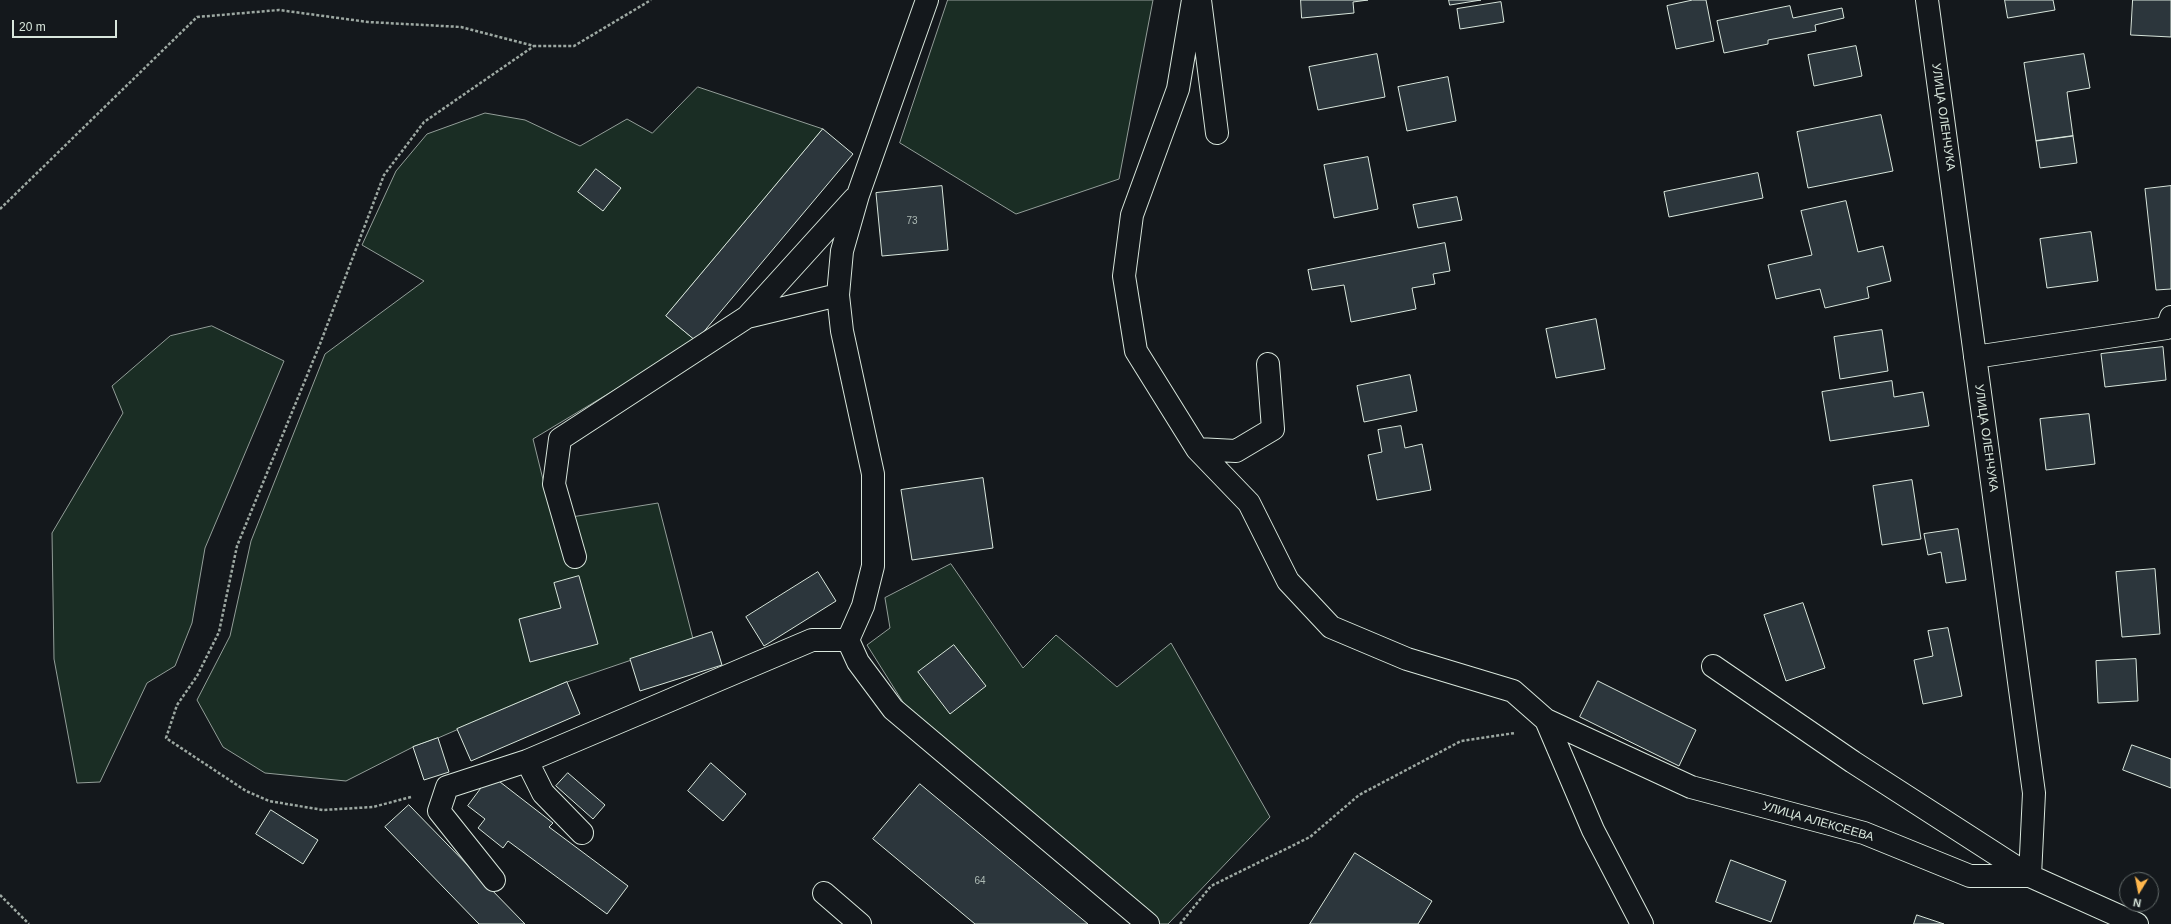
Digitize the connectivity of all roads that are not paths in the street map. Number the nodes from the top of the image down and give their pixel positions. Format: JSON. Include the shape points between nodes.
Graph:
{"nodes":[{"id":1,"x":926,"y":0,"type":"edge"},
{"id":2,"x":1193,"y":0,"type":"edge"},
{"id":3,"x":1200,"y":0,"type":"edge"},
{"id":4,"x":1927,"y":0,"type":"edge"},
{"id":5,"x":1217,"y":133,"type":"dead end"},
{"id":6,"x":858,"y":195,"type":"junction"},
{"id":7,"x":838,"y":296,"type":"junction"},
{"id":8,"x":2171,"y":316,"type":"edge"},
{"id":9,"x":747,"y":317,"type":"junction"},
{"id":10,"x":1975,"y":357,"type":"junction"},
{"id":11,"x":1268,"y":364,"type":"dead end"},
{"id":12,"x":1197,"y":450,"type":"junction"},
{"id":13,"x":575,"y":557,"type":"dead end"},
{"id":14,"x":848,"y":640,"type":"junction"},
{"id":15,"x":1713,"y":666,"type":"dead end"},
{"id":16,"x":1547,"y":724,"type":"junction"},
{"id":17,"x":527,"y":761,"type":"junction"},
{"id":18,"x":582,"y":833,"type":"dead end"},
{"id":19,"x":2030,"y":876,"type":"junction"},
{"id":20,"x":494,"y":880,"type":"dead end"},
{"id":21,"x":824,"y":893,"type":"dead end"},
{"id":22,"x":860,"y":924,"type":"edge"},
{"id":23,"x":1148,"y":924,"type":"edge"},
{"id":24,"x":1642,"y":924,"type":"edge"},
{"id":25,"x":2137,"y":924,"type":"edge"}],
"edges":[{"from":1,"to":6,"type":"street"},
{"from":2,"to":12,"type":"street","via":[[1178,89],[1132,215],[1124,276],[1136,351]]},
{"from":3,"to":5,"type":"street"},
{"from":4,"to":10,"type":"street","name":"УЛИЦА ОЛЕНЧУКА"},
{"from":6,"to":7,"type":"street","via":[[842,251]]},
{"from":6,"to":9,"type":"street"},
{"from":7,"to":9,"type":"street"},
{"from":7,"to":14,"type":"street","via":[[842,331],[873,474],[873,566],[863,606]]},
{"from":8,"to":10,"type":"street","via":[[2167,328]]},
{"from":9,"to":13,"type":"street","via":[[560,439],[554,484]]},
{"from":10,"to":19,"type":"street","name":"УЛИЦА ОЛЕНЧУКА","via":[[2034,793]]},
{"from":11,"to":12,"type":"street","via":[[1273,429],[1236,450]]},
{"from":12,"to":16,"type":"street","via":[[1249,503],[1288,581],[1330,627],[1408,658],[1512,691]]},
{"from":14,"to":17,"type":"street","via":[[812,640]]},
{"from":14,"to":23,"type":"street","via":[[858,662],[893,709]]},
{"from":15,"to":19,"type":"street","via":[[1854,762]]},
{"from":16,"to":19,"type":"street","name":"УЛИЦА АЛЕКСЕЕВА","via":[[1691,787],[1864,833],[1970,876]]},
{"from":16,"to":24,"type":"street","via":[[1593,830]]},
{"from":17,"to":18,"type":"street","via":[[543,794]]},
{"from":17,"to":20,"type":"street","via":[[447,787],[439,811]]},
{"from":19,"to":25,"type":"street","name":"УЛИЦА АЛЕКСЕЕВА"},
{"from":21,"to":22,"type":"street"}]}
